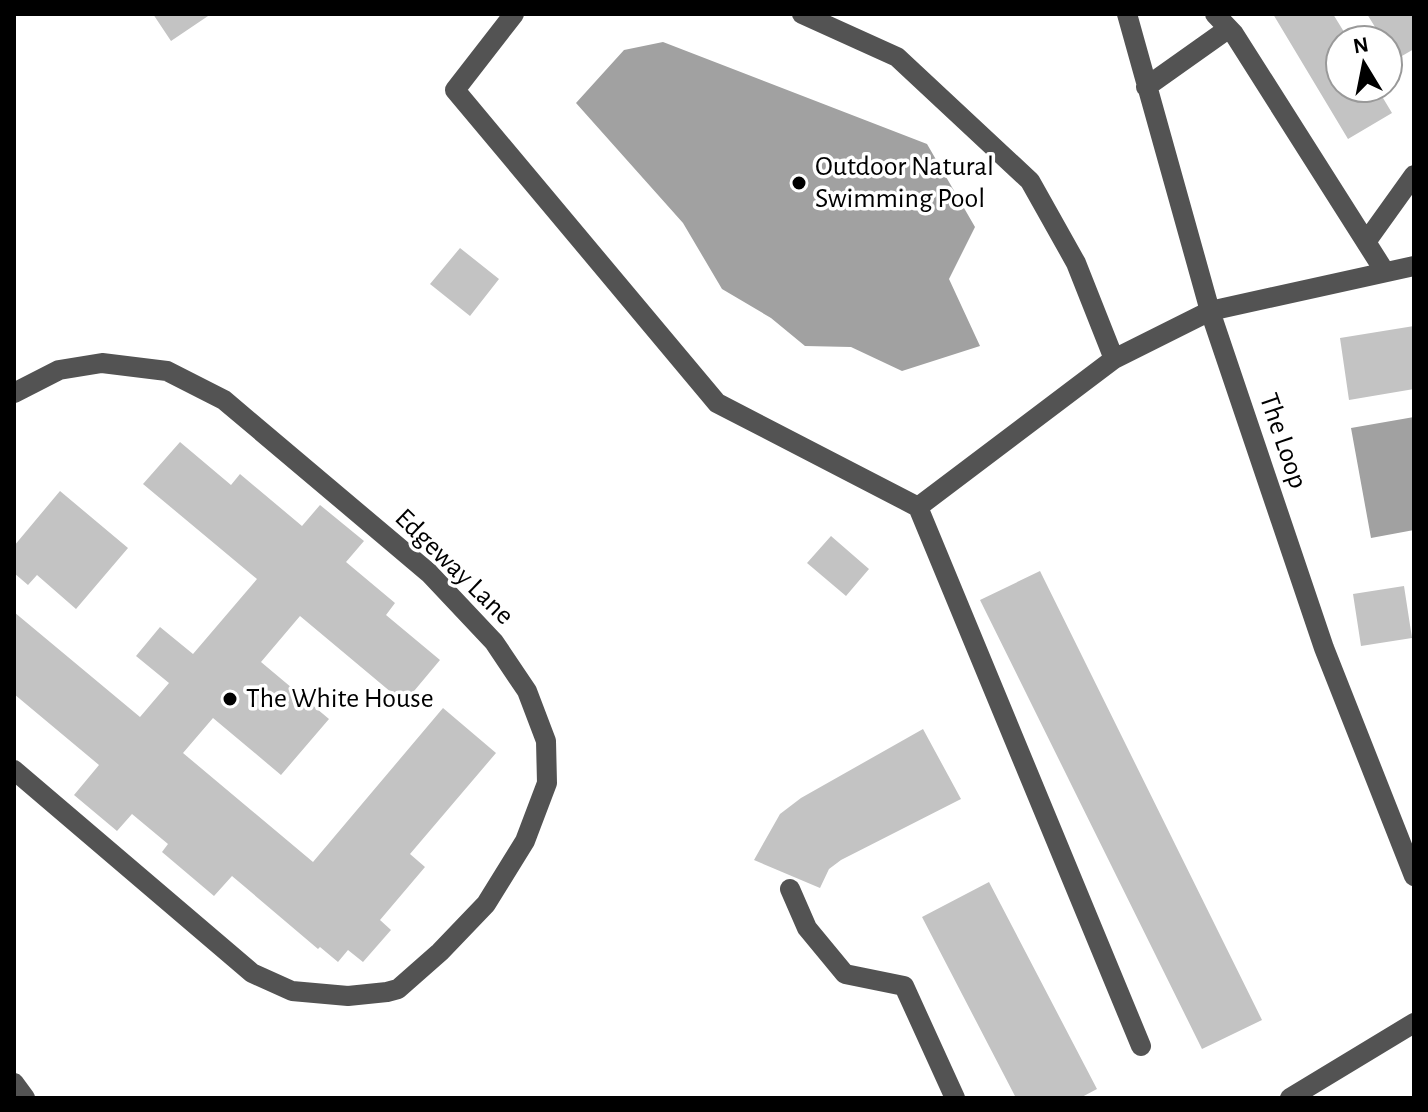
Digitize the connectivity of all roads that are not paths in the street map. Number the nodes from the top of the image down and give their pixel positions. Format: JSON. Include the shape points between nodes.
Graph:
{"nodes":[{"id":1,"x":514,"y":14,"type":"edge"},
{"id":2,"x":802,"y":14,"type":"edge"},
{"id":3,"x":1127,"y":14,"type":"edge"},
{"id":4,"x":1215,"y":14,"type":"edge"},
{"id":5,"x":1230,"y":31,"type":"junction"},
{"id":6,"x":1146,"y":87,"type":"junction"},
{"id":7,"x":1414,"y":175,"type":"edge"},
{"id":8,"x":1366,"y":242,"type":"junction"},
{"id":9,"x":1414,"y":266,"type":"edge"},
{"id":10,"x":1385,"y":272,"type":"junction"},
{"id":11,"x":1210,"y":311,"type":"junction"},
{"id":12,"x":1114,"y":359,"type":"junction"},
{"id":13,"x":14,"y":393,"type":"edge"},
{"id":14,"x":918,"y":507,"type":"junction"},
{"id":15,"x":14,"y":770,"type":"edge"},
{"id":16,"x":1414,"y":876,"type":"edge"},
{"id":17,"x":790,"y":889,"type":"dead end"},
{"id":18,"x":1414,"y":1023,"type":"edge"},
{"id":19,"x":1141,"y":1046,"type":"dead end"},
{"id":20,"x":14,"y":1083,"type":"edge"},
{"id":21,"x":25,"y":1098,"type":"edge"},
{"id":22,"x":955,"y":1098,"type":"edge"},
{"id":23,"x":1290,"y":1098,"type":"edge"}],
"edges":[{"from":1,"to":14,"type":"lane","via":[[455,90],[717,403]]},
{"from":2,"to":12,"type":"lane","via":[[897,57],[1030,181],[1076,263]]},
{"from":3,"to":6,"type":"lane","name":"The Loop"},
{"from":4,"to":5,"type":"lane"},
{"from":5,"to":6,"type":"lane"},
{"from":5,"to":8,"type":"lane"},
{"from":6,"to":11,"type":"lane","name":"The Loop"},
{"from":7,"to":8,"type":"lane"},
{"from":8,"to":10,"type":"lane"},
{"from":9,"to":10,"type":"lane"},
{"from":10,"to":11,"type":"lane"},
{"from":11,"to":12,"type":"lane"},
{"from":11,"to":16,"type":"lane","name":"The Loop","via":[[1324,648]]},
{"from":12,"to":14,"type":"lane"},
{"from":13,"to":15,"type":"lane","name":"Edgeway Lane","via":[[59,370],[102,363],[167,371],[224,400],[429,573],[494,642],[527,691],[546,741],[547,783],[525,841],[486,904],[398,989],[348,996],[292,991],[252,973]]},
{"from":14,"to":19,"type":"lane"},
{"from":17,"to":22,"type":"lane","via":[[807,928],[845,974],[904,986]]},
{"from":18,"to":23,"type":"lane"},
{"from":20,"to":21,"type":"lane"}]}
